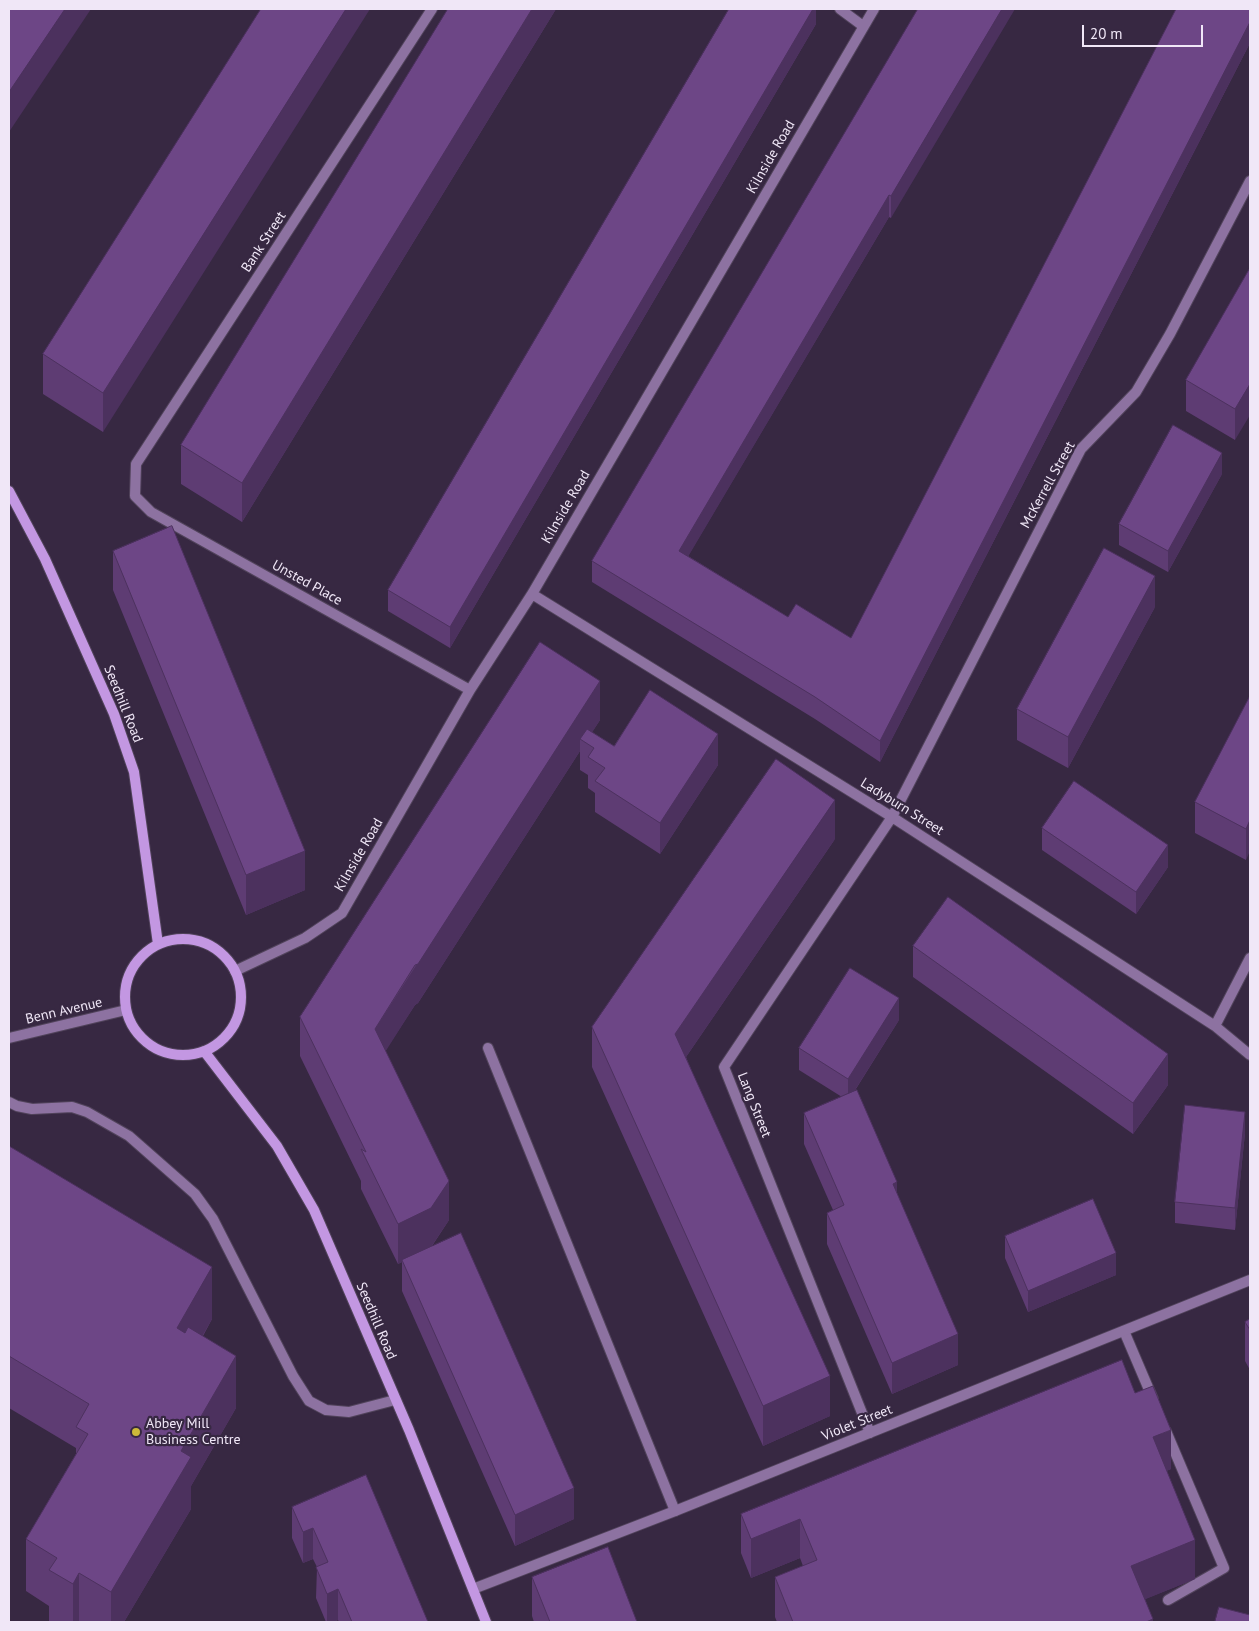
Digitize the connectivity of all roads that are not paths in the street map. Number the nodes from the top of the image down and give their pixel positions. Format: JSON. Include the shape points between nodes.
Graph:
{"nodes":[{"id":1,"x":432,"y":9,"type":"edge"},
{"id":2,"x":840,"y":9,"type":"edge"},
{"id":3,"x":874,"y":9,"type":"edge"},
{"id":4,"x":863,"y":26,"type":"junction"},
{"id":5,"x":1250,"y":181,"type":"edge"},
{"id":6,"x":9,"y":491,"type":"edge"},
{"id":7,"x":135,"y":496,"type":"joint"},
{"id":8,"x":532,"y":594,"type":"junction"},
{"id":9,"x":470,"y":690,"type":"junction"},
{"id":10,"x":892,"y":817,"type":"junction"},
{"id":11,"x":158,"y":944,"type":"junction"},
{"id":12,"x":1250,"y":958,"type":"edge"},
{"id":13,"x":235,"y":971,"type":"junction"},
{"id":14,"x":126,"y":1010,"type":"junction"},
{"id":15,"x":1215,"y":1026,"type":"junction"},
{"id":16,"x":9,"y":1038,"type":"edge"},
{"id":17,"x":488,"y":1048,"type":"dead end"},
{"id":18,"x":204,"y":1051,"type":"junction"},
{"id":19,"x":1250,"y":1055,"type":"edge"},
{"id":20,"x":9,"y":1102,"type":"edge"},
{"id":21,"x":1250,"y":1280,"type":"edge"},
{"id":22,"x":1124,"y":1331,"type":"junction"},
{"id":23,"x":395,"y":1400,"type":"junction"},
{"id":24,"x":870,"y":1433,"type":"junction"},
{"id":25,"x":675,"y":1511,"type":"junction"},
{"id":26,"x":473,"y":1589,"type":"junction"},
{"id":27,"x":1168,"y":1600,"type":"dead end"},
{"id":28,"x":486,"y":1622,"type":"edge"}],
"edges":[{"from":1,"to":7,"type":"street","name":"Bank Street","via":[[136,464]]},
{"from":2,"to":4,"type":"street"},
{"from":3,"to":4,"type":"street","name":"Kilnside Road"},
{"from":4,"to":8,"type":"street","name":"Kilnside Road"},
{"from":5,"to":10,"type":"street","name":"McKerrell Street","via":[[1136,392],[1081,450]]},
{"from":6,"to":11,"type":"street","name":"Seedhill Road","via":[[46,559],[114,714],[134,772]]},
{"from":7,"to":9,"type":"street","name":"Unsted Place","via":[[150,512]]},
{"from":8,"to":9,"type":"street","name":"Kilnside Road"},
{"from":8,"to":10,"type":"street","name":"Ladyburn Street"},
{"from":9,"to":13,"type":"street","name":"Kilnside Road","via":[[342,913],[305,938]]},
{"from":10,"to":15,"type":"street","name":"Ladyburn Street"},
{"from":10,"to":24,"type":"street","name":"Lang Street","via":[[724,1067]]},
{"from":11,"to":13,"type":"street","via":[[177,938],[204,942],[221,953]]},
{"from":11,"to":14,"type":"street","via":[[132,967],[125,990]]},
{"from":12,"to":15,"type":"street"},
{"from":13,"to":18,"type":"street","via":[[240,990],[236,1022],[224,1038]]},
{"from":14,"to":16,"type":"street","name":"Benn Avenue"},
{"from":14,"to":18,"type":"street","via":[[142,1038],[152,1046],[184,1055]]},
{"from":15,"to":19,"type":"street","name":"Ladyburn Street"},
{"from":17,"to":25,"type":"street"},
{"from":18,"to":23,"type":"street","name":"Seedhill Road","via":[[277,1146],[314,1210]]},
{"from":20,"to":23,"type":"street","via":[[32,1109],[72,1107],[88,1112],[129,1136],[195,1194],[213,1220],[309,1401],[326,1410],[348,1412]]},
{"from":21,"to":22,"type":"street","name":"Violet Street"},
{"from":22,"to":24,"type":"street","name":"Violet Street"},
{"from":22,"to":27,"type":"street","via":[[1224,1568]]},
{"from":23,"to":26,"type":"street","name":"Seedhill Road"},
{"from":24,"to":25,"type":"street","name":"Violet Street"},
{"from":25,"to":26,"type":"street","name":"Violet Street"},
{"from":26,"to":28,"type":"street","name":"Seedhill Road"}]}
